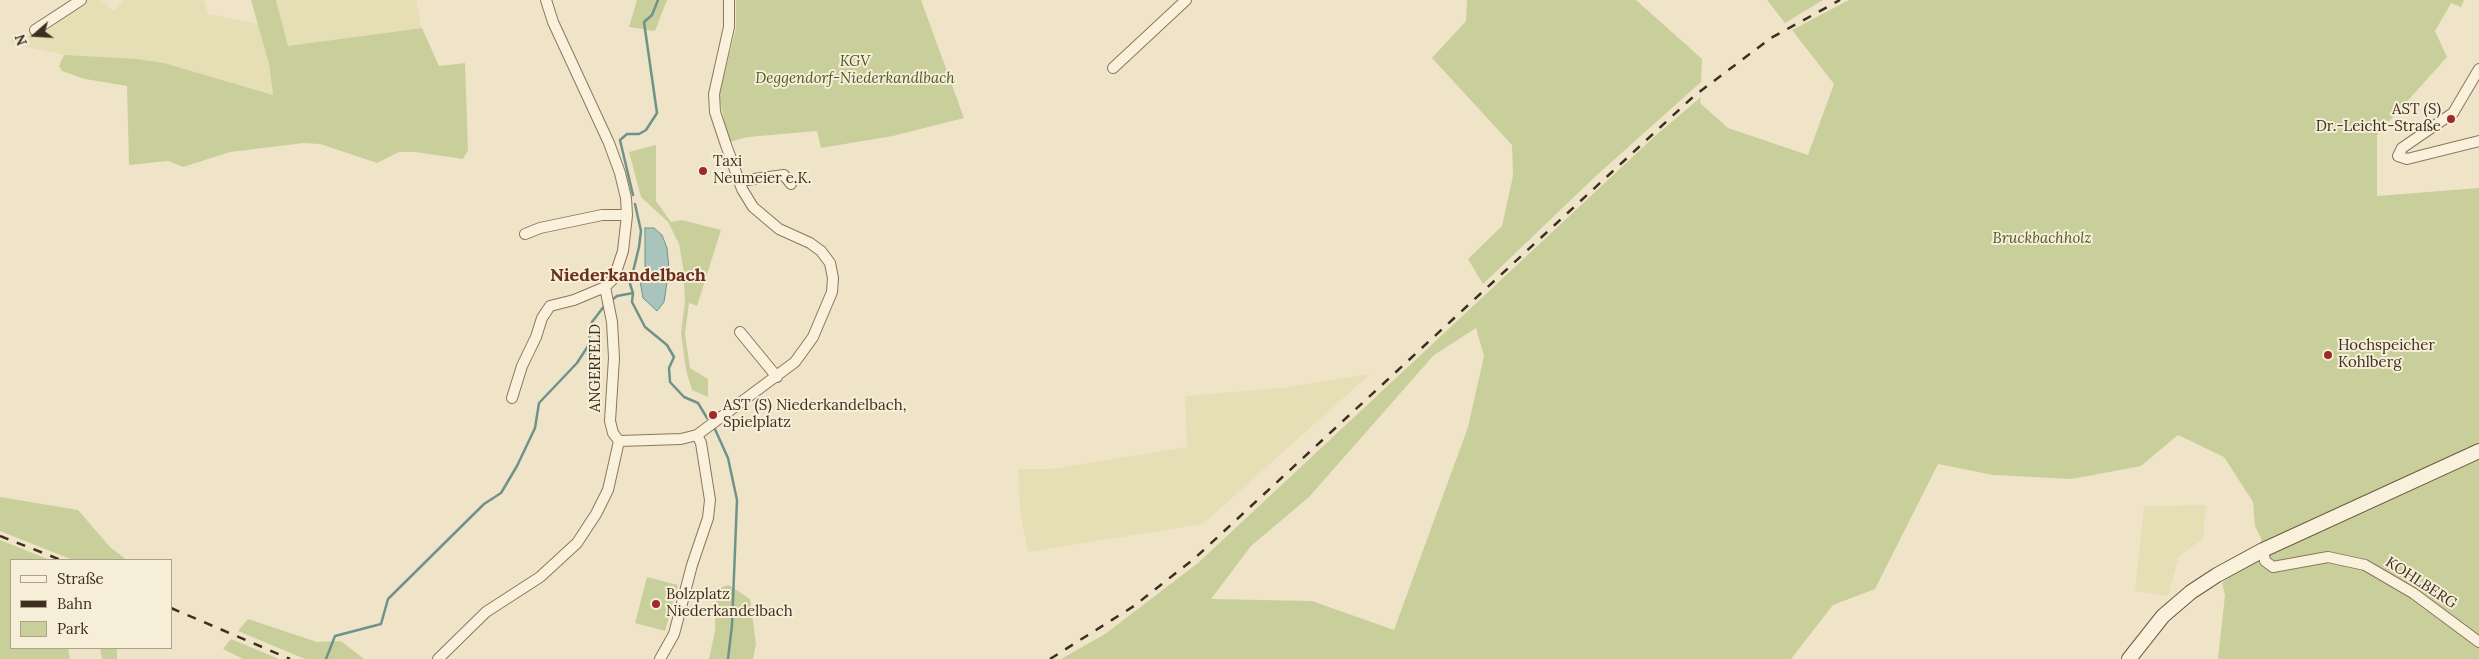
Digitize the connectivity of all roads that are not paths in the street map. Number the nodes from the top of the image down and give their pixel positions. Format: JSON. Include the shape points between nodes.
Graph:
{"nodes":[{"id":1,"x":81,"y":0,"type":"edge"},
{"id":2,"x":546,"y":0,"type":"edge"},
{"id":3,"x":729,"y":0,"type":"edge"},
{"id":4,"x":1186,"y":0,"type":"edge"},
{"id":5,"x":35,"y":30,"type":"dead end"},
{"id":6,"x":1113,"y":68,"type":"dead end"},
{"id":7,"x":2479,"y":70,"type":"edge"},
{"id":8,"x":2479,"y":141,"type":"edge"},
{"id":9,"x":739,"y":181,"type":"junction"},
{"id":10,"x":791,"y":184,"type":"dead end"},
{"id":11,"x":627,"y":215,"type":"junction"},
{"id":12,"x":525,"y":234,"type":"dead end"},
{"id":13,"x":606,"y":287,"type":"junction"},
{"id":14,"x":740,"y":332,"type":"dead end"},
{"id":15,"x":777,"y":377,"type":"junction"},
{"id":16,"x":512,"y":398,"type":"dead end"},
{"id":17,"x":697,"y":435,"type":"junction"},
{"id":18,"x":619,"y":441,"type":"junction"},
{"id":19,"x":2479,"y":451,"type":"edge"},
{"id":20,"x":2263,"y":550,"type":"junction"},
{"id":21,"x":2479,"y":642,"type":"edge"},
{"id":22,"x":438,"y":659,"type":"edge"},
{"id":23,"x":660,"y":659,"type":"edge"},
{"id":24,"x":2129,"y":659,"type":"edge"}],
"edges":[{"from":1,"to":5,"type":"street"},
{"from":2,"to":11,"type":"street","via":[[609,143],[620,173]]},
{"from":3,"to":9,"type":"street","via":[[729,27],[714,94],[715,112]]},
{"from":4,"to":6,"type":"street"},
{"from":7,"to":8,"type":"street","via":[[2453,113],[2402,148],[2398,156],[2407,159]]},
{"from":9,"to":10,"type":"street","via":[[784,175]]},
{"from":9,"to":15,"type":"street","via":[[753,207],[764,218],[822,251],[830,263],[833,278],[832,292],[813,337],[795,362]]},
{"from":11,"to":12,"type":"street","via":[[602,215]]},
{"from":11,"to":13,"type":"street","via":[[622,251],[614,278]]},
{"from":13,"to":16,"type":"street","via":[[550,306],[522,366]]},
{"from":13,"to":18,"type":"street","name":"ANGERFELD","via":[[614,358],[610,421],[612,433]]},
{"from":14,"to":15,"type":"street"},
{"from":15,"to":17,"type":"street","via":[[741,400]]},
{"from":17,"to":18,"type":"street","via":[[672,440]]},
{"from":17,"to":23,"type":"street","via":[[710,500],[708,518],[674,634]]},
{"from":18,"to":22,"type":"street","via":[[608,490],[577,543],[540,577],[486,612]]},
{"from":19,"to":20,"type":"street"},
{"from":20,"to":21,"type":"street","name":"KOHLBERG","via":[[2265,561],[2273,567],[2328,557],[2365,565],[2413,593]]},
{"from":20,"to":24,"type":"street","via":[[2191,592],[2163,616]]}]}
